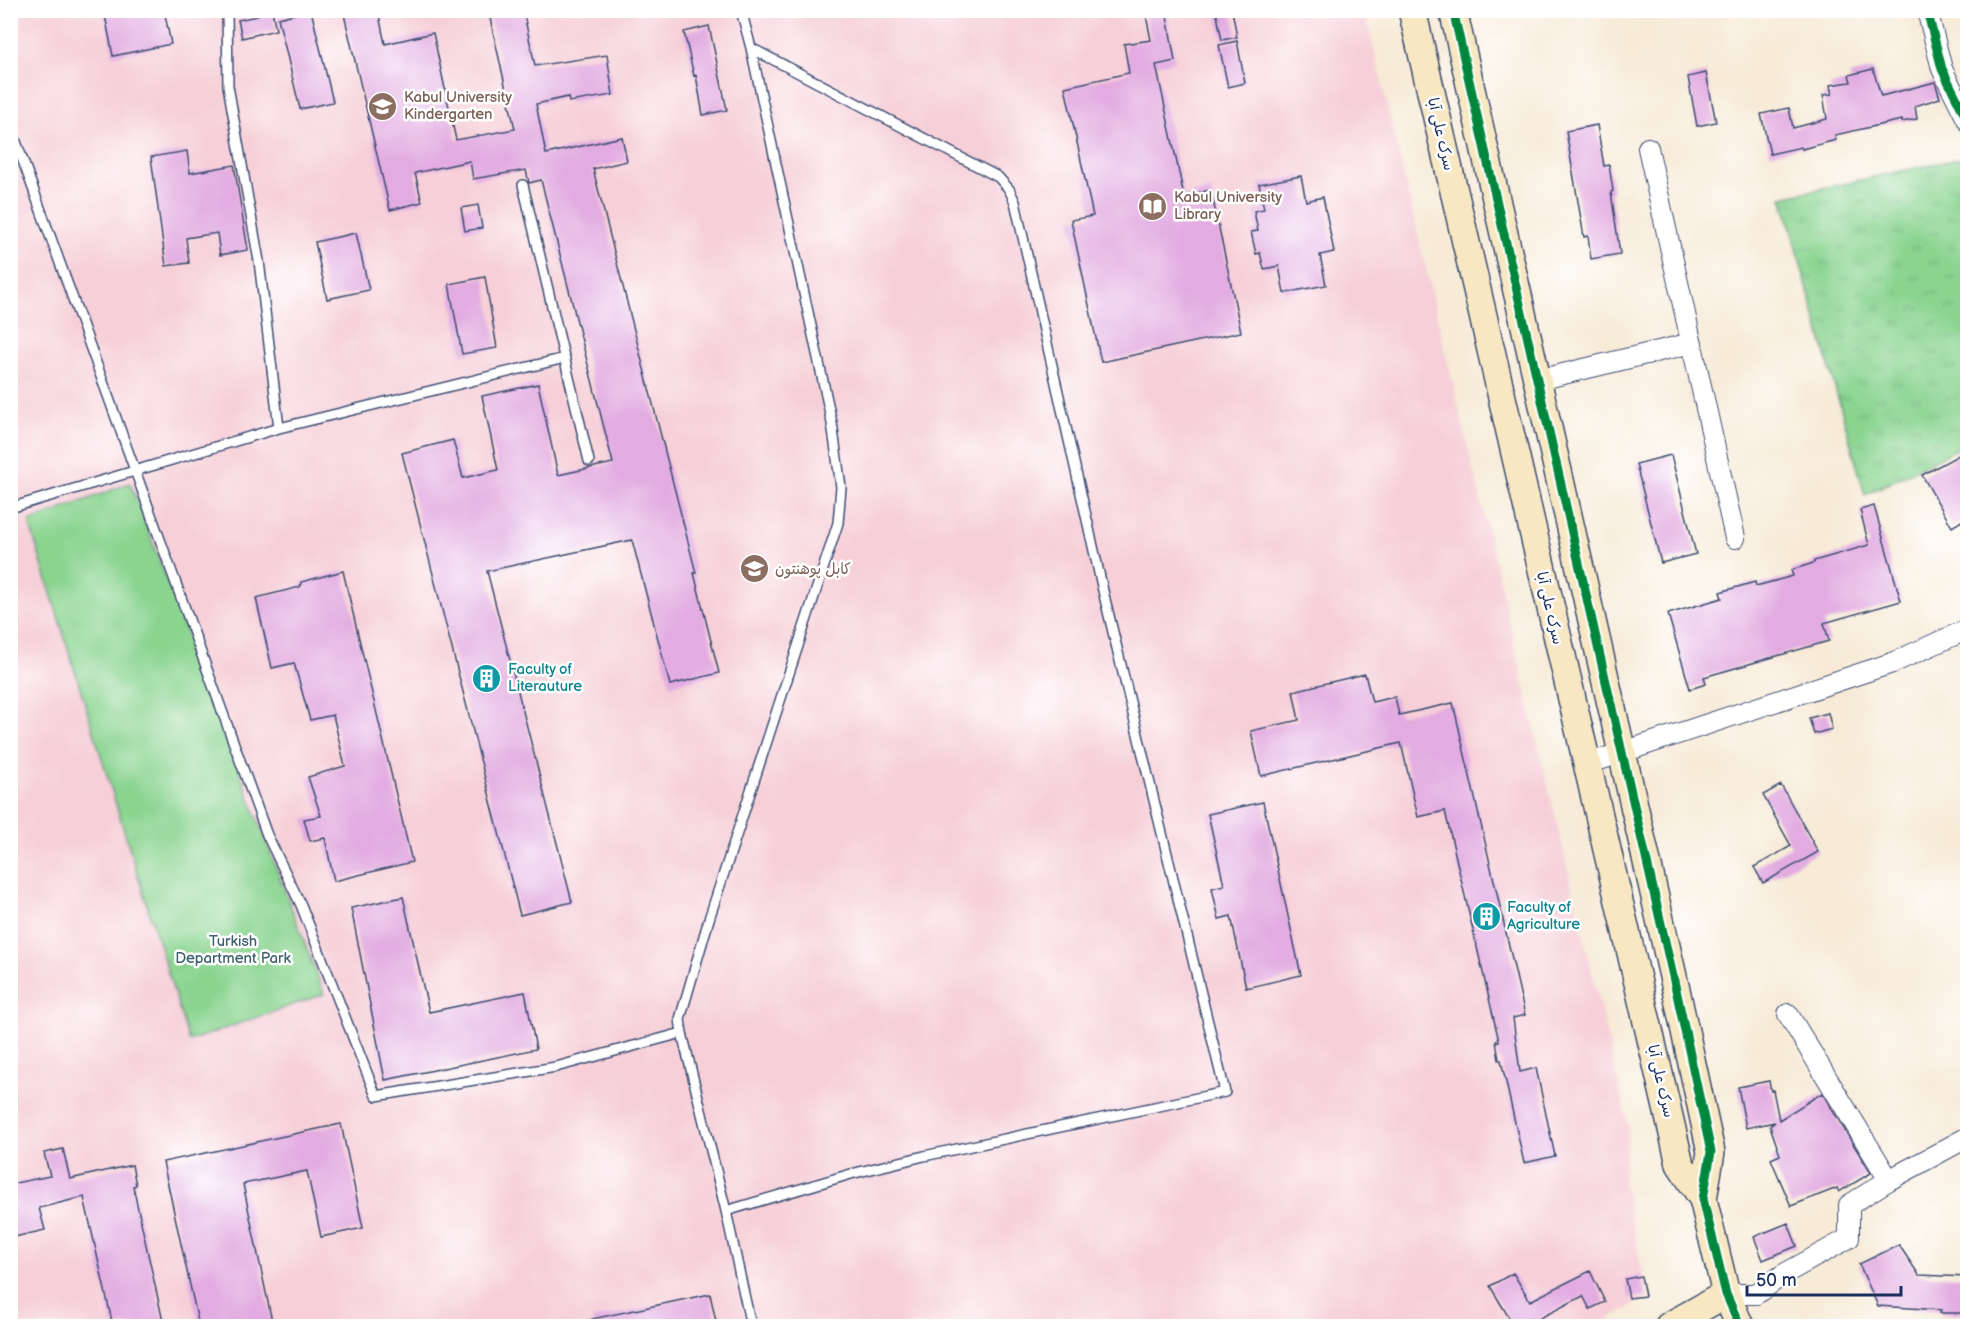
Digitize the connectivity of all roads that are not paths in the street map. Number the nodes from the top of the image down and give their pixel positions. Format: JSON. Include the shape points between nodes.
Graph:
{"nodes":[{"id":1,"x":227,"y":10,"type":"edge"},
{"id":2,"x":741,"y":10,"type":"edge"},
{"id":3,"x":1412,"y":10,"type":"edge"},
{"id":4,"x":1453,"y":10,"type":"edge"},
{"id":5,"x":1927,"y":10,"type":"edge"},
{"id":6,"x":751,"y":48,"type":"junction"},
{"id":7,"x":1477,"y":114,"type":"junction"},
{"id":8,"x":1968,"y":121,"type":"edge"},
{"id":9,"x":1438,"y":124,"type":"junction"},
{"id":10,"x":10,"y":125,"type":"edge"},
{"id":11,"x":1648,"y":148,"type":"dead end"},
{"id":12,"x":524,"y":185,"type":"dead end"},
{"id":13,"x":1692,"y":342,"type":"junction"},
{"id":14,"x":565,"y":358,"type":"junction"},
{"id":15,"x":1538,"y":380,"type":"junction"},
{"id":16,"x":279,"y":428,"type":"junction"},
{"id":17,"x":589,"y":461,"type":"dead end"},
{"id":18,"x":135,"y":472,"type":"junction"},
{"id":19,"x":10,"y":508,"type":"edge"},
{"id":20,"x":1735,"y":538,"type":"dead end"},
{"id":21,"x":1968,"y":629,"type":"edge"},
{"id":22,"x":1622,"y":752,"type":"junction"},
{"id":23,"x":1587,"y":764,"type":"junction"},
{"id":24,"x":1788,"y":1014,"type":"dead end"},
{"id":25,"x":682,"y":1033,"type":"junction"},
{"id":26,"x":1968,"y":1137,"type":"edge"},
{"id":27,"x":1889,"y":1180,"type":"junction"},
{"id":28,"x":1703,"y":1199,"type":"junction"},
{"id":29,"x":726,"y":1211,"type":"junction"},
{"id":30,"x":1726,"y":1294,"type":"junction"},
{"id":31,"x":751,"y":1326,"type":"edge"},
{"id":32,"x":1669,"y":1326,"type":"edge"},
{"id":33,"x":1740,"y":1326,"type":"edge"}],
"edges":[{"from":1,"to":16,"type":"lane","via":[[228,86],[259,261]]},
{"from":2,"to":6,"type":"lane"},
{"from":3,"to":9,"type":"street","name":"سرک علی آبا"},
{"from":4,"to":7,"type":"street"},
{"from":5,"to":8,"type":"street","via":[[1942,69]]},
{"from":6,"to":25,"type":"lane","via":[[832,423],[841,488],[838,523],[709,919],[680,1019]]},
{"from":6,"to":29,"type":"lane","via":[[998,177],[1015,202],[1104,595],[1225,1092],[924,1156]]},
{"from":7,"to":9,"type":"street"},
{"from":7,"to":15,"type":"street"},
{"from":9,"to":23,"type":"street","name":"سرک علی آبا"},
{"from":10,"to":18,"type":"lane"},
{"from":11,"to":13,"type":"street"},
{"from":12,"to":14,"type":"lane"},
{"from":13,"to":15,"type":"street"},
{"from":13,"to":20,"type":"street"},
{"from":14,"to":16,"type":"lane"},
{"from":14,"to":17,"type":"lane"},
{"from":15,"to":22,"type":"street"},
{"from":16,"to":18,"type":"lane"},
{"from":18,"to":19,"type":"lane"},
{"from":18,"to":25,"type":"lane","via":[[267,835],[301,905],[376,1096],[556,1067]]},
{"from":21,"to":22,"type":"street","via":[[1892,663]]},
{"from":22,"to":23,"type":"street"},
{"from":22,"to":28,"type":"street","via":[[1711,1152]]},
{"from":23,"to":28,"type":"street","name":"سرک علی آبا","via":[[1680,1164]]},
{"from":24,"to":27,"type":"street"},
{"from":25,"to":29,"type":"lane"},
{"from":26,"to":27,"type":"street"},
{"from":27,"to":30,"type":"street","via":[[1849,1204],[1849,1238],[1756,1294]]},
{"from":28,"to":30,"type":"street"},
{"from":29,"to":31,"type":"lane"},
{"from":30,"to":32,"type":"street"},
{"from":30,"to":33,"type":"street"}]}
